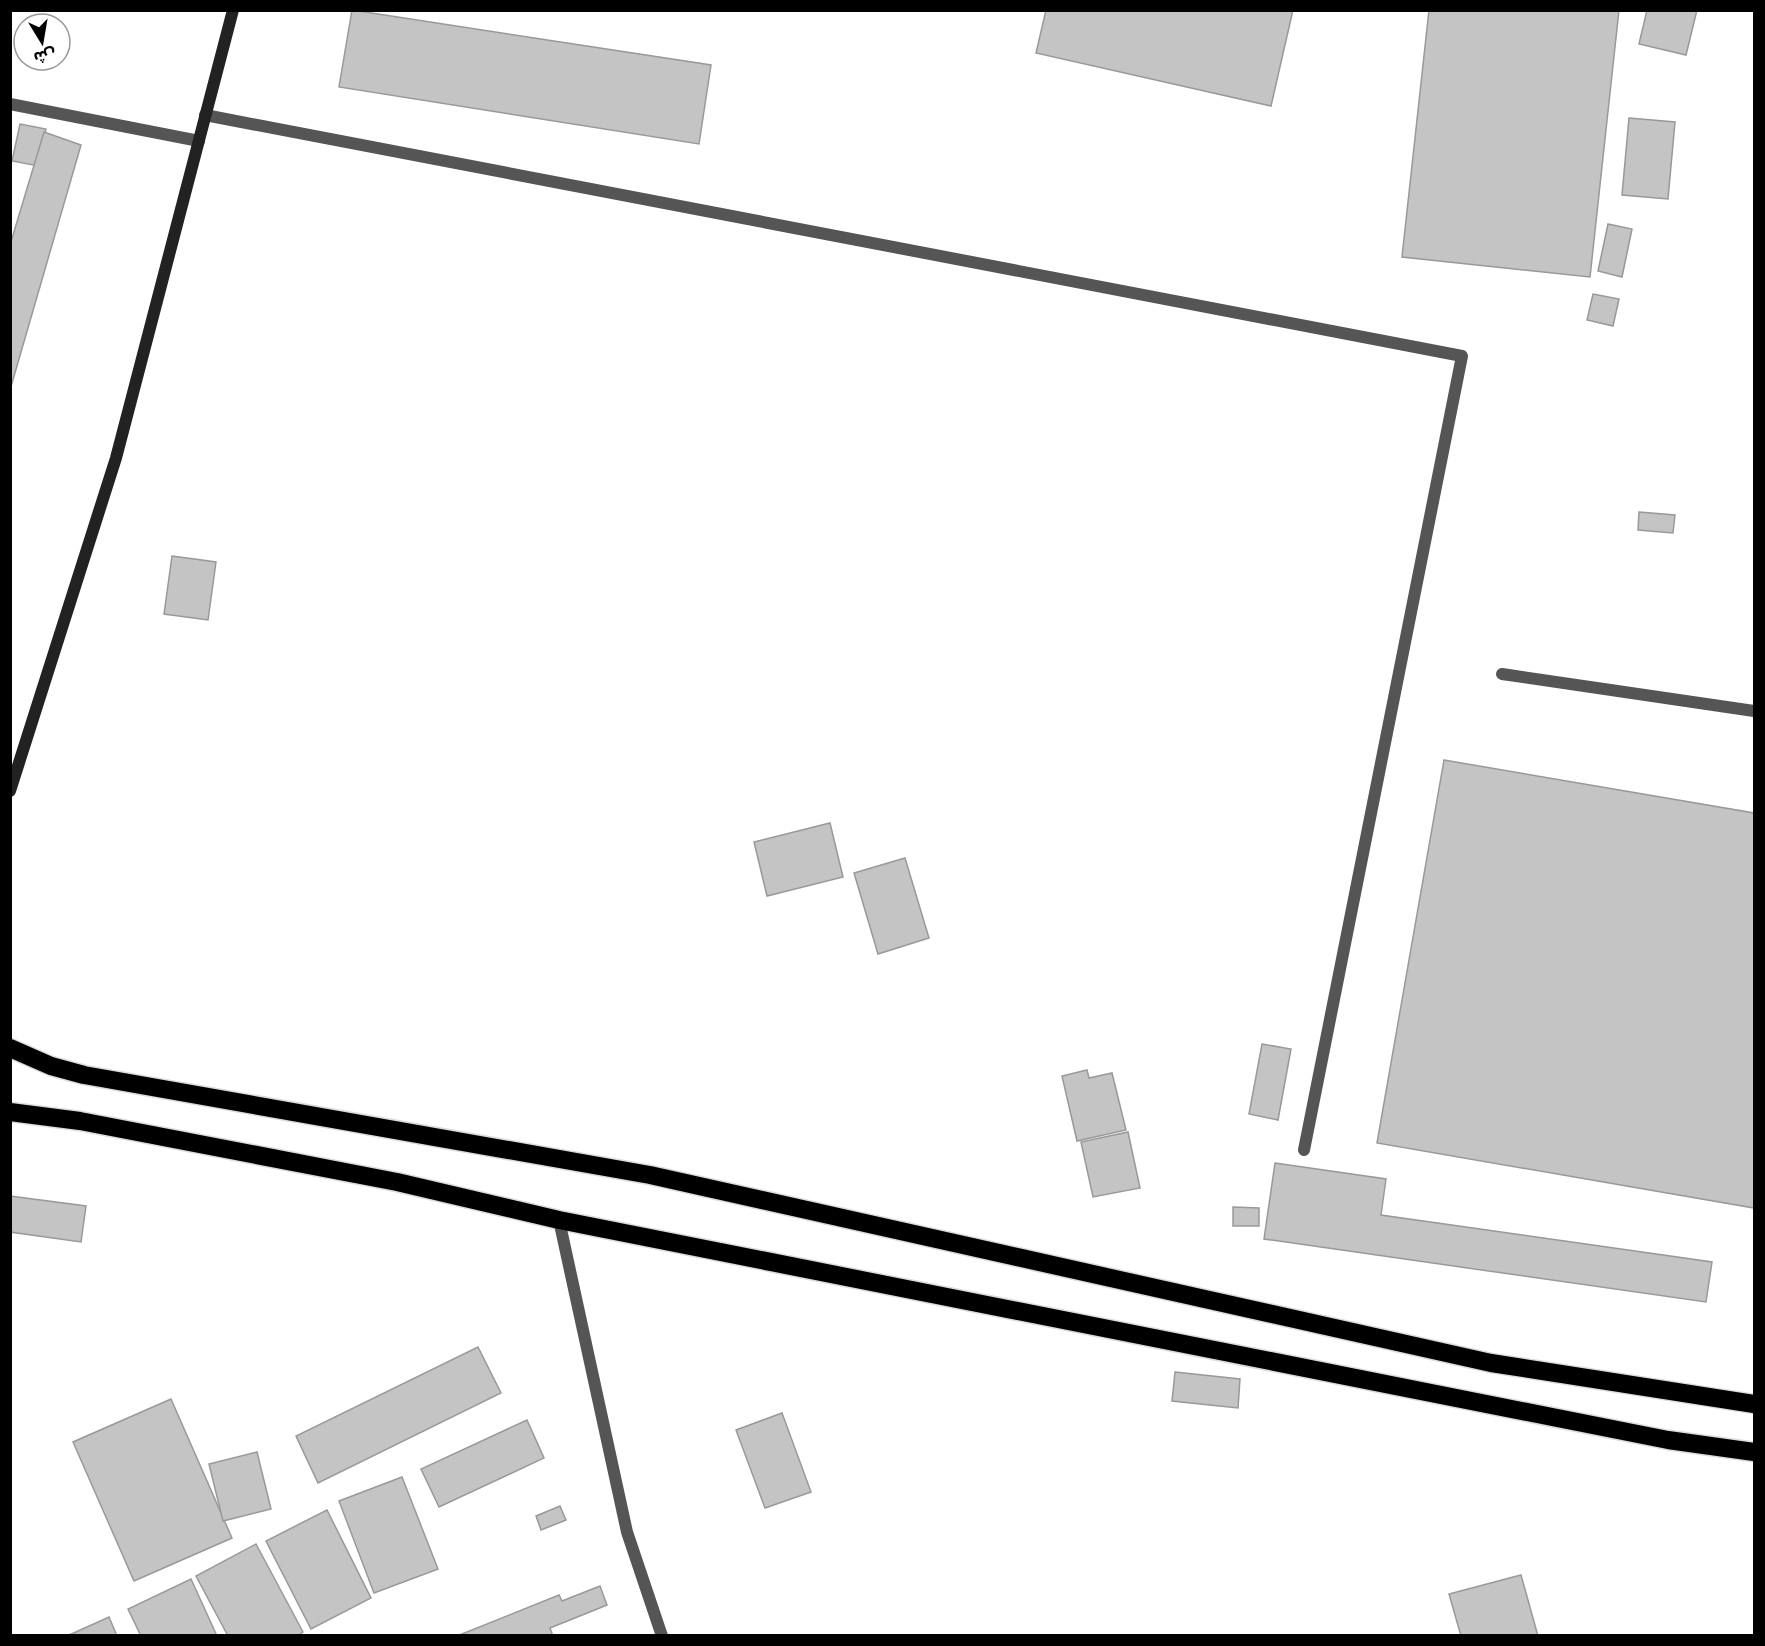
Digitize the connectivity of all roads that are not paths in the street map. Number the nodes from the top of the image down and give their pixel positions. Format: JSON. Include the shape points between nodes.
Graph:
{"nodes":[{"id":1,"x":233,"y":10,"type":"edge"},
{"id":2,"x":10,"y":104,"type":"edge"},
{"id":3,"x":205,"y":115,"type":"junction"},
{"id":4,"x":199,"y":141,"type":"junction"},
{"id":5,"x":1502,"y":674,"type":"dead end"},
{"id":6,"x":1755,"y":711,"type":"edge"},
{"id":7,"x":10,"y":791,"type":"edge"},
{"id":8,"x":10,"y":1048,"type":"edge"},
{"id":9,"x":10,"y":1112,"type":"edge"},
{"id":10,"x":1304,"y":1150,"type":"dead end"},
{"id":11,"x":559,"y":1220,"type":"junction"},
{"id":12,"x":1755,"y":1404,"type":"edge"},
{"id":13,"x":1755,"y":1452,"type":"edge"},
{"id":14,"x":662,"y":1635,"type":"edge"}],
"edges":[{"from":1,"to":3,"type":"street"},
{"from":2,"to":4,"type":"street"},
{"from":3,"to":4,"type":"street"},
{"from":3,"to":10,"type":"street","via":[[1462,356]]},
{"from":4,"to":7,"type":"street","via":[[116,458]]},
{"from":5,"to":6,"type":"street"},
{"from":8,"to":12,"type":"highway","via":[[84,1076],[650,1175],[1491,1363]]},
{"from":9,"to":11,"type":"highway","via":[[80,1121],[397,1182]]},
{"from":11,"to":13,"type":"highway","via":[[1656,1438]]},
{"from":11,"to":14,"type":"street","via":[[627,1532]]}]}
